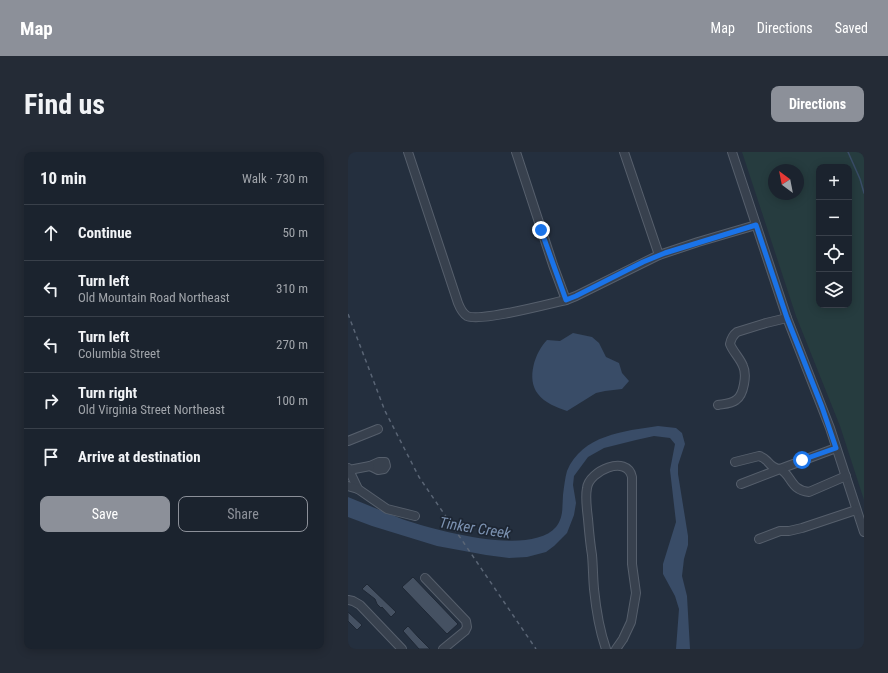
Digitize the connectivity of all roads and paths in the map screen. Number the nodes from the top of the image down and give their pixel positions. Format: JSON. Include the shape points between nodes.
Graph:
{"nodes":[{"id":1,"x":408,"y":152,"type":"edge"},
{"id":2,"x":516,"y":152,"type":"edge"},
{"id":3,"x":624,"y":152,"type":"edge"},
{"id":4,"x":732,"y":152,"type":"edge"},
{"id":5,"x":756,"y":225,"type":"junction"},
{"id":6,"x":660,"y":255,"type":"junction"},
{"id":7,"x":566,"y":300,"type":"junction"},
{"id":8,"x":787,"y":318,"type":"junction"},
{"id":9,"x":718,"y":406,"type":"dead end"},
{"id":10,"x":378,"y":429,"type":"dead end"},
{"id":11,"x":348,"y":441,"type":"edge"},
{"id":12,"x":836,"y":448,"type":"junction"},
{"id":13,"x":735,"y":462,"type":"dead end"},
{"id":14,"x":370,"y":466,"type":"dead end"},
{"id":15,"x":348,"y":469,"type":"edge"},
{"id":16,"x":780,"y":469,"type":"junction"},
{"id":17,"x":846,"y":476,"type":"junction"},
{"id":18,"x":741,"y":484,"type":"dead end"},
{"id":19,"x":348,"y":486,"type":"edge"},
{"id":20,"x":358,"y":489,"type":"junction"},
{"id":21,"x":856,"y":510,"type":"junction"},
{"id":22,"x":415,"y":516,"type":"dead end"},
{"id":23,"x":864,"y":532,"type":"edge"},
{"id":24,"x":759,"y":539,"type":"dead end"},
{"id":25,"x":425,"y":578,"type":"dead end"},
{"id":26,"x":348,"y":600,"type":"edge"},
{"id":27,"x":402,"y":649,"type":"edge"},
{"id":28,"x":443,"y":649,"type":"edge"},
{"id":29,"x":606,"y":649,"type":"edge"},
{"id":30,"x":616,"y":649,"type":"edge"}],
"edges":[{"from":1,"to":7,"type":"street","via":[[458,303],[464,313],[472,317],[488,316]]},
{"from":2,"to":7,"type":"street","via":[[552,265]]},
{"from":3,"to":6,"type":"street"},
{"from":4,"to":5,"type":"street"},
{"from":5,"to":6,"type":"street"},
{"from":5,"to":8,"type":"street"},
{"from":6,"to":7,"type":"street"},
{"from":8,"to":9,"type":"street","via":[[734,334],[730,344],[743,365],[745,380],[739,398]]},
{"from":8,"to":12,"type":"street"},
{"from":10,"to":11,"type":"street"},
{"from":12,"to":16,"type":"street"},
{"from":12,"to":17,"type":"street"},
{"from":13,"to":16,"type":"street","via":[[759,456],[772,467]]},
{"from":14,"to":15,"type":"street"},
{"from":15,"to":20,"type":"street"},
{"from":16,"to":17,"type":"street","via":[[795,486],[805,491],[812,491]]},
{"from":16,"to":18,"type":"street"},
{"from":17,"to":21,"type":"street"},
{"from":19,"to":20,"type":"street"},
{"from":20,"to":22,"type":"street","via":[[388,509]]},
{"from":21,"to":23,"type":"street"},
{"from":21,"to":24,"type":"street"},
{"from":25,"to":28,"type":"street","via":[[466,622],[465,631]]},
{"from":26,"to":27,"type":"street","via":[[360,605]]},
{"from":29,"to":30,"type":"street","via":[[596,606],[586,488],[594,476],[619,465],[626,467],[632,477],[632,564],[636,593],[631,622]]}]}
